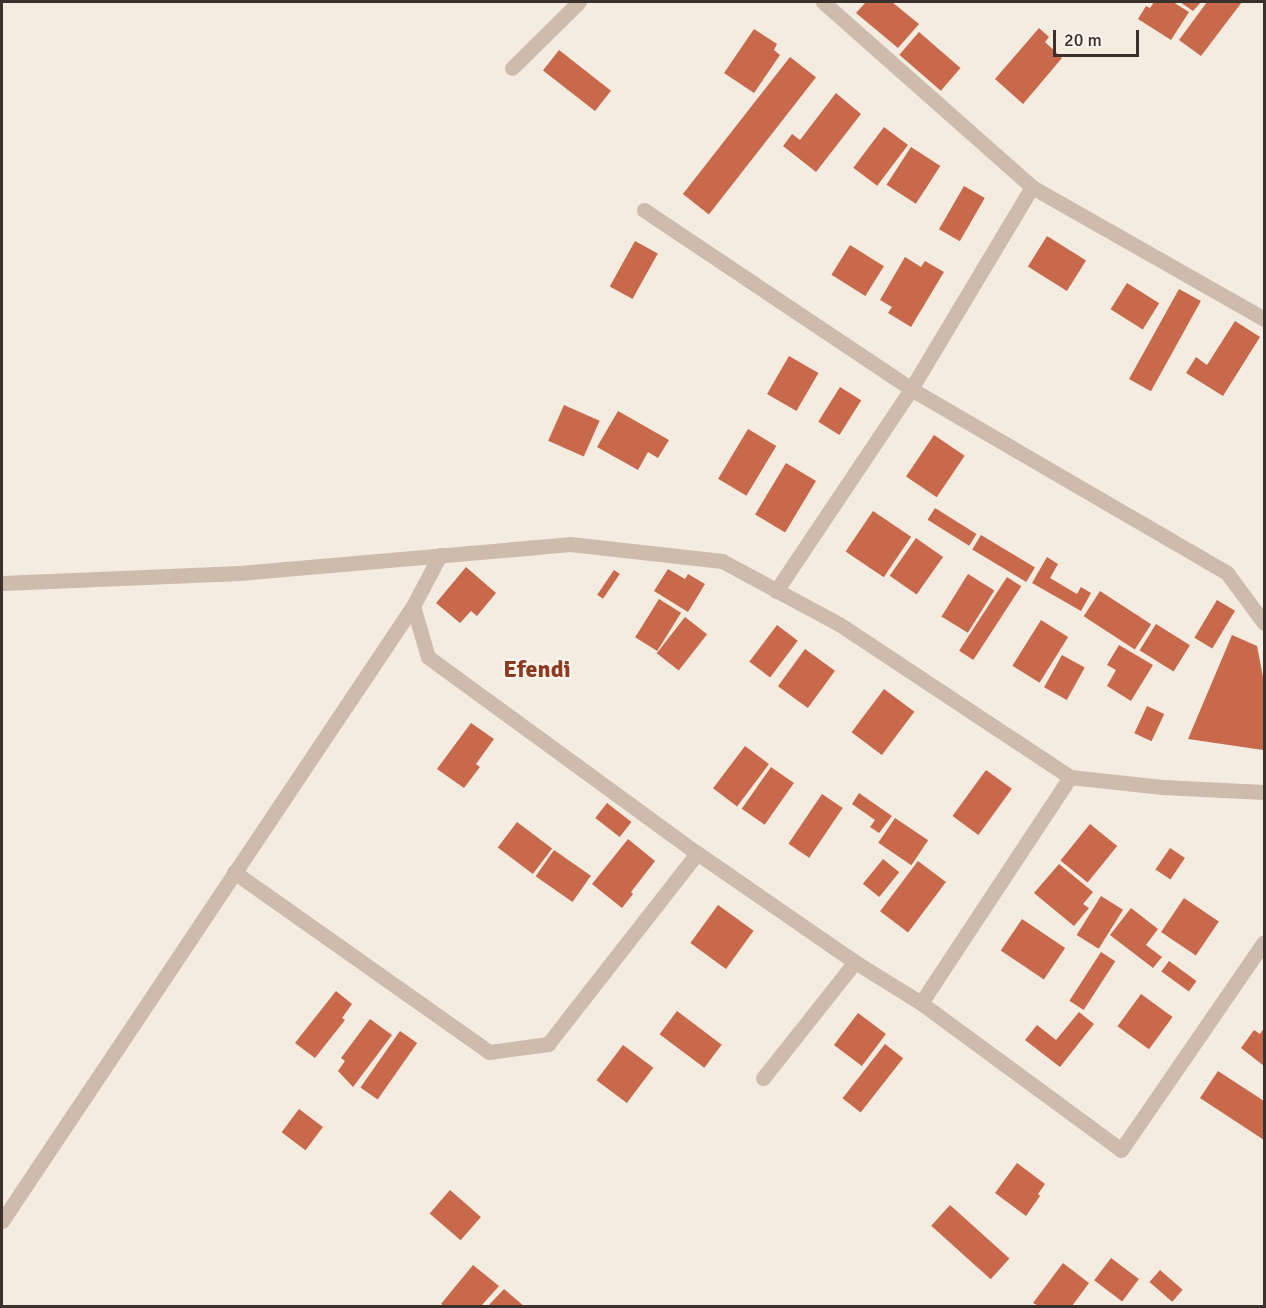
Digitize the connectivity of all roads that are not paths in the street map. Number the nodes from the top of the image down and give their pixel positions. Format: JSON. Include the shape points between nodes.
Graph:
{"nodes":[{"id":1,"x":579,"y":2,"type":"edge"},
{"id":2,"x":823,"y":2,"type":"edge"},
{"id":3,"x":512,"y":68,"type":"dead end"},
{"id":4,"x":1032,"y":187,"type":"junction"},
{"id":5,"x":644,"y":210,"type":"dead end"},
{"id":6,"x":1264,"y":320,"type":"edge"},
{"id":7,"x":910,"y":389,"type":"junction"},
{"id":8,"x":440,"y":555,"type":"junction"},
{"id":9,"x":2,"y":583,"type":"edge"},
{"id":10,"x":776,"y":591,"type":"junction"},
{"id":11,"x":413,"y":606,"type":"junction"},
{"id":12,"x":1264,"y":623,"type":"edge"},
{"id":13,"x":1070,"y":777,"type":"junction"},
{"id":14,"x":1264,"y":792,"type":"edge"},
{"id":15,"x":697,"y":853,"type":"junction"},
{"id":16,"x":234,"y":872,"type":"junction"},
{"id":17,"x":1264,"y":942,"type":"edge"},
{"id":18,"x":855,"y":962,"type":"junction"},
{"id":19,"x":921,"y":1003,"type":"junction"},
{"id":20,"x":763,"y":1077,"type":"dead end"},
{"id":21,"x":2,"y":1221,"type":"edge"}],
"edges":[{"from":1,"to":3,"type":"street"},
{"from":2,"to":4,"type":"street"},
{"from":4,"to":6,"type":"street"},
{"from":4,"to":7,"type":"street"},
{"from":5,"to":7,"type":"street"},
{"from":7,"to":10,"type":"street"},
{"from":7,"to":12,"type":"street","via":[[1227,573]]},
{"from":8,"to":9,"type":"street","via":[[240,573]]},
{"from":8,"to":10,"type":"street","via":[[570,544],[722,561]]},
{"from":8,"to":11,"type":"street"},
{"from":10,"to":13,"type":"street","via":[[839,624]]},
{"from":11,"to":15,"type":"street","via":[[428,657]]},
{"from":11,"to":16,"type":"street"},
{"from":13,"to":14,"type":"street"},
{"from":13,"to":19,"type":"street"},
{"from":15,"to":16,"type":"street","via":[[548,1044],[489,1052]]},
{"from":15,"to":18,"type":"street"},
{"from":16,"to":21,"type":"street"},
{"from":17,"to":19,"type":"street","via":[[1121,1150]]},
{"from":18,"to":19,"type":"street"},
{"from":18,"to":20,"type":"street"}]}
